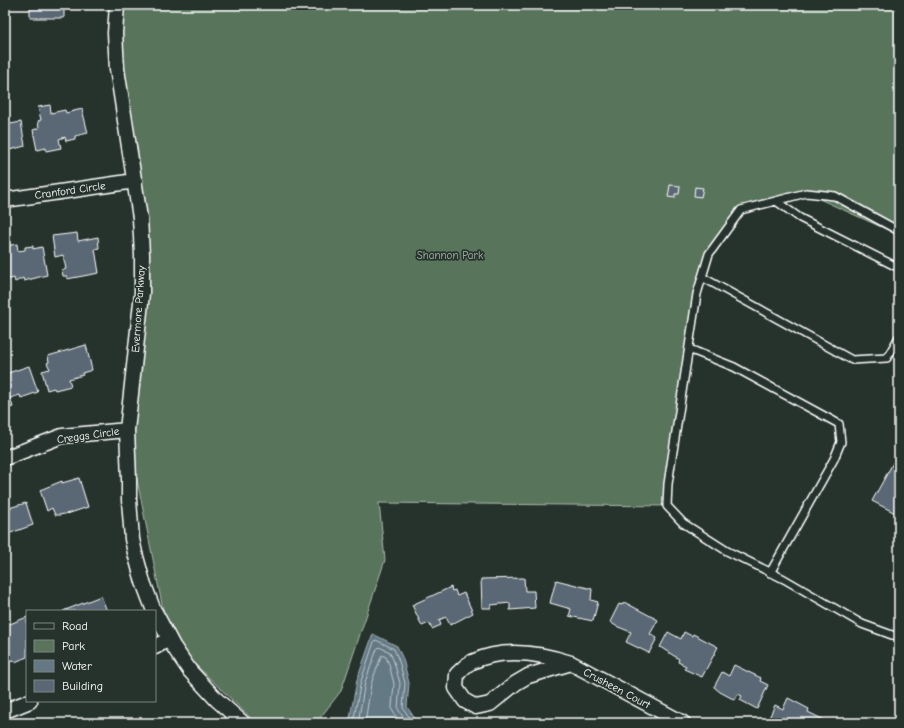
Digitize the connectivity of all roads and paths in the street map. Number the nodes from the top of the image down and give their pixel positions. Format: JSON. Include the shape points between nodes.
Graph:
{"nodes":[{"id":1,"x":117,"y":5,"type":"edge"},
{"id":2,"x":135,"y":181,"type":"junction"},
{"id":3,"x":5,"y":200,"type":"edge"},
{"id":4,"x":776,"y":201,"type":"junction"},
{"id":5,"x":899,"y":231,"type":"edge"},
{"id":6,"x":899,"y":268,"type":"edge"},
{"id":7,"x":702,"y":277,"type":"junction"},
{"id":8,"x":899,"y":337,"type":"edge"},
{"id":9,"x":689,"y":349,"type":"junction"},
{"id":10,"x":127,"y":430,"type":"junction"},
{"id":11,"x":5,"y":458,"type":"edge"},
{"id":12,"x":770,"y":573,"type":"junction"},
{"id":13,"x":154,"y":610,"type":"edge"},
{"id":14,"x":156,"y":614,"type":"edge"},
{"id":15,"x":899,"y":636,"type":"edge"},
{"id":16,"x":169,"y":639,"type":"junction"},
{"id":17,"x":156,"y":646,"type":"edge"},
{"id":18,"x":571,"y":663,"type":"junction"},
{"id":19,"x":28,"y":702,"type":"edge"},
{"id":20,"x":5,"y":711,"type":"edge"},
{"id":21,"x":243,"y":723,"type":"edge"},
{"id":22,"x":683,"y":723,"type":"edge"}],
"edges":[{"from":1,"to":2,"type":"street","name":"Evermore Parkway","via":[[115,34],[118,70]]},
{"from":2,"to":3,"type":"street","name":"Cranford Circle"},
{"from":2,"to":10,"type":"street","name":"Evermore Parkway","via":[[142,255],[142,293]]},
{"from":4,"to":5,"type":"lane","via":[[806,193],[835,196]]},
{"from":4,"to":6,"type":"lane","via":[[800,218]]},
{"from":4,"to":7,"type":"lane","via":[[741,210],[709,254]]},
{"from":7,"to":8,"type":"lane","via":[[852,360],[887,358]]},
{"from":7,"to":9,"type":"lane"},
{"from":9,"to":12,"type":"lane","via":[[668,484],[667,506],[683,523],[727,551]]},
{"from":9,"to":12,"type":"lane","via":[[734,367],[839,424],[841,442],[834,459]]},
{"from":10,"to":11,"type":"street","name":"Creggs Circle","via":[[62,436]]},
{"from":10,"to":13,"type":"street","name":"Evermore Parkway","via":[[132,538],[143,582]]},
{"from":12,"to":15,"type":"lane","via":[[862,624]]},
{"from":14,"to":16,"type":"street","name":"Evermore Parkway"},
{"from":16,"to":17,"type":"street"},
{"from":16,"to":21,"type":"street","name":"Evermore Parkway","via":[[190,671]]},
{"from":18,"to":18,"type":"street","name":"Crusheen Court","via":[[532,654],[511,653],[491,656],[471,662],[457,674],[456,688],[464,701],[476,707],[490,704],[528,676]]},
{"from":18,"to":22,"type":"street","name":"Crusheen Court"},
{"from":19,"to":20,"type":"street"}]}
